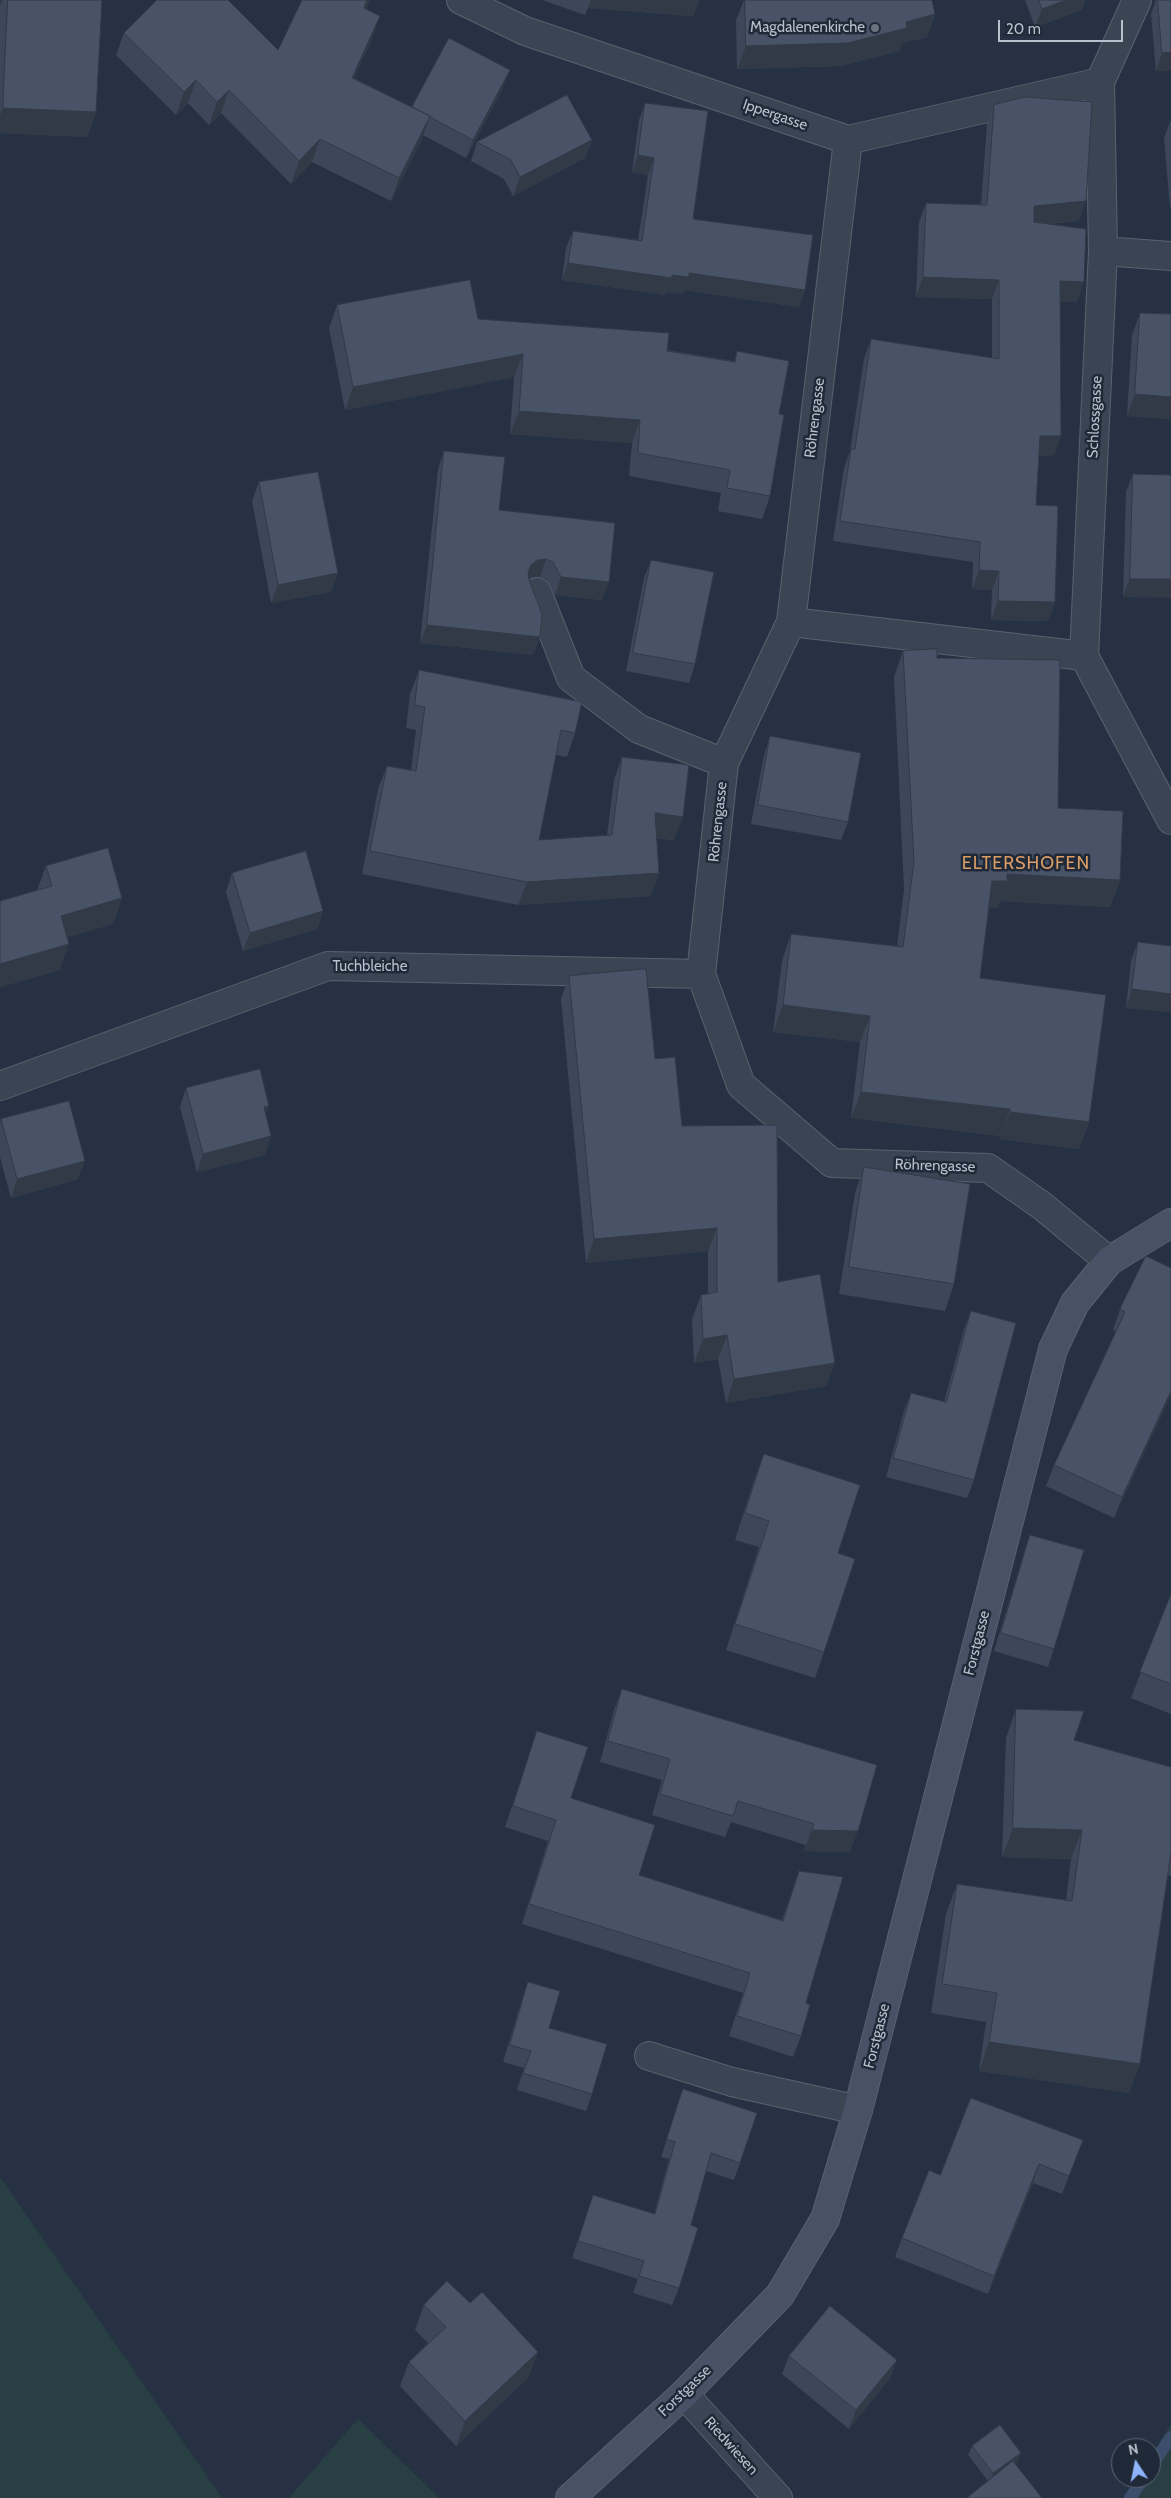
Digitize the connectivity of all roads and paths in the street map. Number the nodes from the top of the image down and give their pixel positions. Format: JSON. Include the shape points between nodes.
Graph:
{"nodes":[{"id":1,"x":461,"y":0,"type":"edge"},
{"id":2,"x":1137,"y":0,"type":"edge"},
{"id":3,"x":1100,"y":82,"type":"junction"},
{"id":4,"x":848,"y":140,"type":"junction"},
{"id":5,"x":1103,"y":251,"type":"junction"},
{"id":6,"x":1171,"y":256,"type":"edge"},
{"id":7,"x":537,"y":592,"type":"dead end"},
{"id":8,"x":791,"y":622,"type":"junction"},
{"id":9,"x":1084,"y":656,"type":"junction"},
{"id":10,"x":724,"y":763,"type":"junction"},
{"id":11,"x":1171,"y":820,"type":"edge"},
{"id":12,"x":701,"y":974,"type":"junction"},
{"id":13,"x":0,"y":1086,"type":"edge"},
{"id":14,"x":1171,"y":1223,"type":"edge"},
{"id":15,"x":1109,"y":1261,"type":"junction"},
{"id":16,"x":649,"y":2056,"type":"dead end"},
{"id":17,"x":858,"y":2110,"type":"junction"},
{"id":18,"x":684,"y":2394,"type":"junction"},
{"id":19,"x":570,"y":2498,"type":"edge"},
{"id":20,"x":778,"y":2498,"type":"edge"}],
"edges":[{"from":1,"to":4,"type":"street","name":"Ippergasse","via":[[525,31]]},
{"from":2,"to":3,"type":"street","name":"Schlossgasse"},
{"from":3,"to":4,"type":"street"},
{"from":3,"to":5,"type":"street","name":"Schlossgasse"},
{"from":4,"to":8,"type":"street","name":"Röhrengasse"},
{"from":5,"to":6,"type":"street"},
{"from":5,"to":9,"type":"street","name":"Schlossgasse"},
{"from":7,"to":10,"type":"street","via":[[571,678],[639,729]]},
{"from":8,"to":9,"type":"street"},
{"from":8,"to":10,"type":"street","name":"Röhrengasse"},
{"from":9,"to":11,"type":"street"},
{"from":10,"to":12,"type":"street","name":"Röhrengasse"},
{"from":12,"to":13,"type":"street","name":"Tuchbleiche","via":[[328,966]]},
{"from":12,"to":15,"type":"street","name":"Röhrengasse","via":[[741,1085],[832,1163],[988,1168],[1041,1205]]},
{"from":14,"to":15,"type":"street","name":"Forstgasse"},
{"from":15,"to":17,"type":"street","name":"Forstgasse","via":[[1075,1303],[1053,1349]]},
{"from":16,"to":17,"type":"street","via":[[732,2082]]},
{"from":17,"to":18,"type":"street","name":"Forstgasse","via":[[825,2219],[780,2295]]},
{"from":18,"to":19,"type":"street","name":"Forstgasse"},
{"from":18,"to":20,"type":"street","name":"Riedwiesen"}]}
